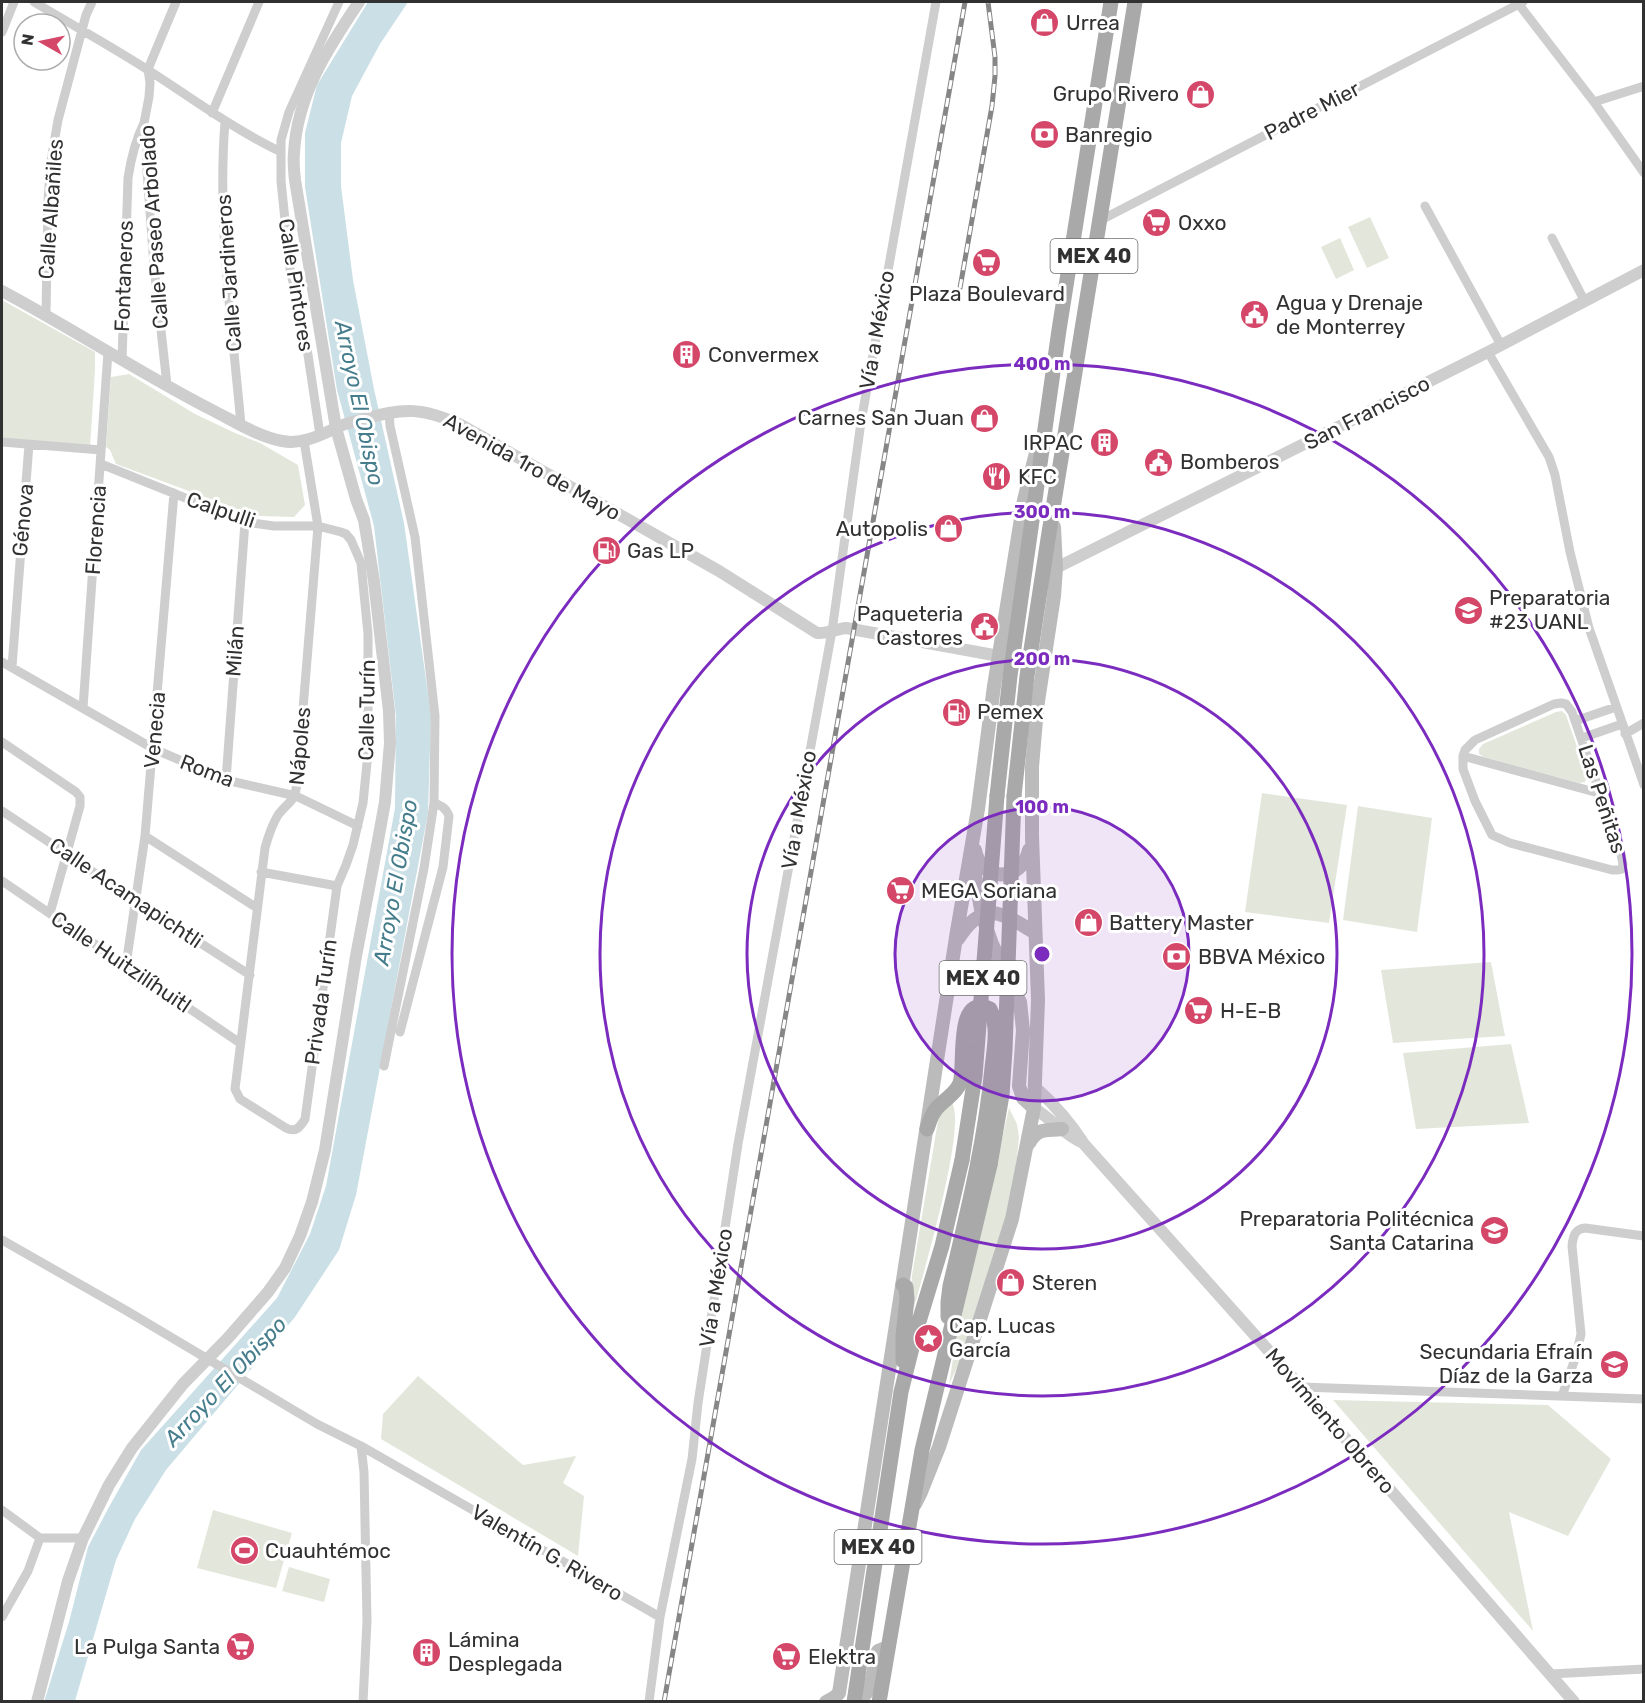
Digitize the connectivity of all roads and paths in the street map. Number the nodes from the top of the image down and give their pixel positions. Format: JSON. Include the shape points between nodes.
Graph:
{"nodes":[{"id":1,"x":14,"y":2,"type":"edge"},
{"id":2,"x":34,"y":2,"type":"edge"},
{"id":3,"x":92,"y":2,"type":"edge"},
{"id":4,"x":176,"y":2,"type":"edge"},
{"id":5,"x":259,"y":2,"type":"edge"},
{"id":6,"x":339,"y":2,"type":"edge"},
{"id":7,"x":359,"y":2,"type":"edge"},
{"id":8,"x":936,"y":2,"type":"edge"},
{"id":9,"x":1111,"y":2,"type":"edge"},
{"id":10,"x":1135,"y":2,"type":"edge"},
{"id":11,"x":1520,"y":2,"type":"edge"},
{"id":12,"x":82,"y":31,"type":"junction"},
{"id":13,"x":2,"y":32,"type":"edge"},
{"id":14,"x":148,"y":69,"type":"junction"},
{"id":15,"x":1644,"y":86,"type":"edge"},
{"id":16,"x":1594,"y":102,"type":"junction"},
{"id":17,"x":212,"y":113,"type":"junction"},
{"id":18,"x":225,"y":122,"type":"junction"},
{"id":19,"x":144,"y":123,"type":"junction"},
{"id":20,"x":281,"y":152,"type":"junction"},
{"id":21,"x":1644,"y":173,"type":"edge"},
{"id":22,"x":1425,"y":206,"type":"dead end"},
{"id":23,"x":1101,"y":220,"type":"junction"},
{"id":24,"x":1552,"y":238,"type":"dead end"},
{"id":25,"x":1644,"y":270,"type":"edge"},
{"id":26,"x":2,"y":291,"type":"edge"},
{"id":27,"x":1584,"y":300,"type":"junction"},
{"id":28,"x":46,"y":314,"type":"junction"},
{"id":29,"x":1501,"y":345,"type":"junction"},
{"id":30,"x":108,"y":351,"type":"junction"},
{"id":31,"x":1488,"y":352,"type":"junction"},
{"id":32,"x":122,"y":360,"type":"junction"},
{"id":33,"x":167,"y":385,"type":"junction"},
{"id":34,"x":386,"y":412,"type":"junction"},
{"id":35,"x":241,"y":424,"type":"junction"},
{"id":36,"x":338,"y":427,"type":"junction"},
{"id":37,"x":1046,"y":427,"type":"junction"},
{"id":38,"x":320,"y":435,"type":"junction"},
{"id":39,"x":304,"y":441,"type":"junction"},
{"id":40,"x":2,"y":442,"type":"edge"},
{"id":41,"x":29,"y":444,"type":"junction"},
{"id":42,"x":101,"y":450,"type":"junction"},
{"id":43,"x":101,"y":464,"type":"junction"},
{"id":44,"x":174,"y":493,"type":"junction"},
{"id":45,"x":1053,"y":510,"type":"junction"},
{"id":46,"x":245,"y":522,"type":"junction"},
{"id":47,"x":318,"y":526,"type":"junction"},
{"id":48,"x":346,"y":534,"type":"joint"},
{"id":49,"x":1056,"y":568,"type":"junction"},
{"id":50,"x":832,"y":631,"type":"junction"},
{"id":51,"x":999,"y":656,"type":"junction"},
{"id":52,"x":2,"y":662,"type":"edge"},
{"id":53,"x":12,"y":668,"type":"junction"},
{"id":54,"x":1617,"y":707,"type":"junction"},
{"id":55,"x":83,"y":708,"type":"junction"},
{"id":56,"x":1575,"y":721,"type":"junction"},
{"id":57,"x":1644,"y":723,"type":"edge"},
{"id":58,"x":1622,"y":724,"type":"junction"},
{"id":59,"x":1625,"y":734,"type":"junction"},
{"id":60,"x":1581,"y":738,"type":"junction"},
{"id":61,"x":2,"y":742,"type":"edge"},
{"id":62,"x":154,"y":749,"type":"junction"},
{"id":63,"x":1463,"y":756,"type":"junction"},
{"id":64,"x":226,"y":780,"type":"junction"},
{"id":65,"x":1643,"y":784,"type":"edge"},
{"id":66,"x":1602,"y":794,"type":"junction"},
{"id":67,"x":296,"y":796,"type":"junction"},
{"id":68,"x":434,"y":803,"type":"junction"},
{"id":69,"x":2,"y":811,"type":"edge"},
{"id":70,"x":358,"y":826,"type":"junction"},
{"id":71,"x":974,"y":833,"type":"junction"},
{"id":72,"x":146,"y":836,"type":"junction"},
{"id":73,"x":1032,"y":836,"type":"junction"},
{"id":74,"x":972,"y":847,"type":"junction"},
{"id":75,"x":67,"y":854,"type":"junction"},
{"id":76,"x":261,"y":872,"type":"junction"},
{"id":77,"x":2,"y":881,"type":"edge"},
{"id":78,"x":337,"y":886,"type":"junction"},
{"id":79,"x":135,"y":901,"type":"junction"},
{"id":80,"x":257,"y":908,"type":"junction"},
{"id":81,"x":50,"y":913,"type":"junction"},
{"id":82,"x":982,"y":915,"type":"junction"},
{"id":83,"x":1034,"y":932,"type":"junction"},
{"id":84,"x":954,"y":953,"type":"junction"},
{"id":85,"x":126,"y":965,"type":"junction"},
{"id":86,"x":250,"y":975,"type":"junction"},
{"id":87,"x":1038,"y":1000,"type":"junction"},
{"id":88,"x":1021,"y":1011,"type":"junction"},
{"id":89,"x":1005,"y":1016,"type":"junction"},
{"id":90,"x":995,"y":1029,"type":"junction"},
{"id":91,"x":400,"y":1032,"type":"dead end"},
{"id":92,"x":1023,"y":1040,"type":"junction"},
{"id":93,"x":240,"y":1043,"type":"junction"},
{"id":94,"x":384,"y":1066,"type":"dead end"},
{"id":95,"x":235,"y":1083,"type":"joint"},
{"id":96,"x":1035,"y":1087,"type":"junction"},
{"id":97,"x":1034,"y":1108,"type":"junction"},
{"id":98,"x":927,"y":1129,"type":"junction"},
{"id":99,"x":1062,"y":1129,"type":"junction"},
{"id":100,"x":1084,"y":1144,"type":"junction"},
{"id":101,"x":1028,"y":1145,"type":"junction"},
{"id":102,"x":1644,"y":1236,"type":"edge"},
{"id":103,"x":2,"y":1240,"type":"edge"},
{"id":104,"x":903,"y":1285,"type":"junction"},
{"id":105,"x":951,"y":1331,"type":"junction"},
{"id":106,"x":210,"y":1360,"type":"junction"},
{"id":107,"x":903,"y":1386,"type":"junction"},
{"id":108,"x":1301,"y":1387,"type":"junction"},
{"id":109,"x":1562,"y":1396,"type":"junction"},
{"id":110,"x":1644,"y":1399,"type":"edge"},
{"id":111,"x":361,"y":1446,"type":"junction"},
{"id":112,"x":2,"y":1510,"type":"edge"},
{"id":113,"x":910,"y":1511,"type":"junction"},
{"id":114,"x":40,"y":1538,"type":"junction"},
{"id":115,"x":83,"y":1538,"type":"junction"},
{"id":116,"x":2,"y":1617,"type":"edge"},
{"id":117,"x":660,"y":1617,"type":"junction"},
{"id":118,"x":888,"y":1647,"type":"junction"},
{"id":119,"x":1644,"y":1669,"type":"edge"},
{"id":120,"x":1551,"y":1674,"type":"junction"},
{"id":121,"x":37,"y":1701,"type":"edge"},
{"id":122,"x":363,"y":1701,"type":"edge"},
{"id":123,"x":649,"y":1701,"type":"edge"},
{"id":124,"x":826,"y":1701,"type":"edge"},
{"id":125,"x":856,"y":1701,"type":"edge"},
{"id":126,"x":879,"y":1701,"type":"edge"},
{"id":127,"x":1574,"y":1701,"type":"edge"}],
"edges":[{"from":1,"to":13,"type":"street"},
{"from":2,"to":12,"type":"street"},
{"from":3,"to":12,"type":"street","name":"Calle Albañiles"},
{"from":4,"to":14,"type":"street"},
{"from":5,"to":17,"type":"street"},
{"from":6,"to":20,"type":"street","name":"Calle Pintores","via":[[290,112]]},
{"from":7,"to":36,"type":"street","via":[[310,84],[294,153],[295,180]]},
{"from":8,"to":50,"type":"street","name":"Vía a México","via":[[861,422]]},
{"from":9,"to":37,"type":"main road","number":"MEX 40"},
{"from":10,"to":23,"type":"main road","number":"MEX 40"},
{"from":11,"to":16,"type":"street"},
{"from":11,"to":23,"type":"street","name":"Padre Mier"},
{"from":12,"to":14,"type":"street"},
{"from":12,"to":28,"type":"street","name":"Calle Albañiles","via":[[51,161]]},
{"from":14,"to":17,"type":"street"},
{"from":14,"to":19,"type":"street","name":"Calle Paseo Arbolado","via":[[150,90]]},
{"from":15,"to":16,"type":"street"},
{"from":16,"to":21,"type":"street"},
{"from":17,"to":18,"type":"street"},
{"from":18,"to":20,"type":"street"},
{"from":18,"to":35,"type":"street","name":"Calle Jardineros","via":[[222,182],[226,258]]},
{"from":19,"to":32,"type":"street","name":"Fontaneros","via":[[133,149],[128,178]]},
{"from":19,"to":33,"type":"street","name":"Calle Paseo Arbolado"},
{"from":20,"to":38,"type":"street","name":"Calle Pintores","via":[[290,269]]},
{"from":22,"to":29,"type":"street"},
{"from":23,"to":45,"type":"main road","number":"MEX 40"},
{"from":24,"to":27,"type":"street"},
{"from":25,"to":27,"type":"street","name":"San Francisco"},
{"from":26,"to":28,"type":"street","name":"Avenida 1ro de Mayo"},
{"from":27,"to":29,"type":"street","name":"San Francisco"},
{"from":28,"to":30,"type":"street","name":"Avenida 1ro de Mayo"},
{"from":29,"to":31,"type":"street","name":"San Francisco"},
{"from":30,"to":32,"type":"street","name":"Avenida 1ro de Mayo"},
{"from":30,"to":42,"type":"street","name":"Florencia"},
{"from":31,"to":49,"type":"street","name":"San Francisco"},
{"from":31,"to":54,"type":"street","via":[[1549,457],[1589,628]]},
{"from":32,"to":33,"type":"street","name":"Avenida 1ro de Mayo"},
{"from":33,"to":35,"type":"street","name":"Avenida 1ro de Mayo"},
{"from":34,"to":36,"type":"street","name":"Avenida 1ro de Mayo"},
{"from":34,"to":50,"type":"street","name":"Avenida 1ro de Mayo","via":[[423,411],[461,425],[719,571],[817,633]]},
{"from":34,"to":68,"type":"street","via":[[415,537],[425,617],[435,716]]},
{"from":35,"to":39,"type":"street","name":"Avenida 1ro de Mayo","via":[[269,438]]},
{"from":36,"to":38,"type":"street","name":"Avenida 1ro de Mayo"},
{"from":36,"to":106,"type":"street","via":[[364,520],[374,581],[390,743],[385,802],[325,1150],[312,1202],[285,1268]]},
{"from":37,"to":51,"type":"main road","via":[[1024,500]]},
{"from":37,"to":107,"type":"main road","number":"MEX 40","bridge":true,"via":[[1010,676],[975,1076],[962,1160]]},
{"from":38,"to":39,"type":"street","name":"Avenida 1ro de Mayo"},
{"from":39,"to":47,"type":"street","name":"Nápoles"},
{"from":40,"to":41,"type":"street"},
{"from":41,"to":42,"type":"street"},
{"from":41,"to":53,"type":"street","name":"Génova"},
{"from":42,"to":43,"type":"street","name":"Florencia"},
{"from":43,"to":44,"type":"street","name":"Calpulli"},
{"from":43,"to":55,"type":"street","name":"Florencia"},
{"from":44,"to":46,"type":"street","name":"Calpulli"},
{"from":44,"to":62,"type":"street","name":"Venecia"},
{"from":45,"to":49,"type":"main road"},
{"from":45,"to":105,"type":"main road","number":"MEX 40","bridge":true,"via":[[1027,676],[1014,796],[1002,1095],[990,1165]]},
{"from":46,"to":47,"type":"street","name":"Calpulli"},
{"from":46,"to":64,"type":"street","name":"Milán"},
{"from":47,"to":48,"type":"street","name":"Calpulli"},
{"from":47,"to":67,"type":"street","name":"Nápoles"},
{"from":48,"to":70,"type":"street","name":"Calle Turín","via":[[361,563],[368,634],[368,753]]},
{"from":49,"to":73,"type":"main road","via":[[1037,708]]},
{"from":50,"to":51,"type":"street","name":"Avenida 1ro de Mayo","via":[[846,628]]},
{"from":50,"to":117,"type":"street","name":"Vía a México","via":[[738,1144],[692,1459]]},
{"from":51,"to":71,"type":"main road"},
{"from":52,"to":53,"type":"street","name":"Roma"},
{"from":53,"to":55,"type":"street","name":"Roma"},
{"from":54,"to":56,"type":"street"},
{"from":54,"to":58,"type":"street"},
{"from":55,"to":62,"type":"street","name":"Roma"},
{"from":56,"to":60,"type":"street","name":"Las Peñitas"},
{"from":56,"to":63,"type":"street","name":"Las Peñitas","via":[[1566,704],[1554,704],[1475,740]]},
{"from":57,"to":59,"type":"street"},
{"from":58,"to":59,"type":"street"},
{"from":58,"to":60,"type":"street"},
{"from":59,"to":65,"type":"street"},
{"from":60,"to":66,"type":"street","name":"Las Peñitas"},
{"from":61,"to":75,"type":"street","via":[[80,797]]},
{"from":62,"to":64,"type":"street","name":"Roma"},
{"from":62,"to":72,"type":"street","name":"Venecia"},
{"from":63,"to":66,"type":"street"},
{"from":63,"to":66,"type":"street","name":"Las Peñitas","via":[[1463,769],[1492,835],[1620,870],[1622,854]]},
{"from":64,"to":67,"type":"street","name":"Roma"},
{"from":67,"to":70,"type":"street","name":"Roma"},
{"from":67,"to":76,"type":"street","name":"Nápoles","via":[[270,830]]},
{"from":68,"to":91,"type":"street","via":[[443,806],[449,816],[443,867]]},
{"from":68,"to":94,"type":"street"},
{"from":69,"to":75,"type":"street","name":"Calle Acamapichtli"},
{"from":70,"to":78,"type":"street","name":"Calle Turín"},
{"from":71,"to":73,"type":"main road","via":[[977,859],[986,869],[999,874],[1012,873],[1023,865]]},
{"from":71,"to":74,"type":"main road"},
{"from":72,"to":79,"type":"street","name":"Venecia"},
{"from":72,"to":80,"type":"street"},
{"from":73,"to":83,"type":"main road"},
{"from":74,"to":82,"type":"main road"},
{"from":74,"to":84,"type":"main road"},
{"from":75,"to":79,"type":"street","name":"Calle Acamapichtli"},
{"from":75,"to":81,"type":"street"},
{"from":76,"to":78,"type":"street"},
{"from":76,"to":80,"type":"street","name":"Nápoles"},
{"from":77,"to":81,"type":"street","name":"Calle Huitzilíhuitl"},
{"from":78,"to":95,"type":"street","name":"Privada Turín","via":[[304,1119],[298,1129],[286,1128],[240,1099]]},
{"from":79,"to":85,"type":"street","name":"Venecia"},
{"from":79,"to":86,"type":"street","name":"Calle Acamapichtli"},
{"from":80,"to":86,"type":"street","name":"Nápoles"},
{"from":81,"to":85,"type":"street","name":"Calle Huitzilíhuitl"},
{"from":82,"to":83,"type":"main road","via":[[1008,915]]},
{"from":82,"to":84,"type":"main road","via":[[967,926]]},
{"from":82,"to":88,"type":"main road"},
{"from":83,"to":87,"type":"main road"},
{"from":84,"to":98,"type":"main road"},
{"from":85,"to":93,"type":"street","name":"Calle Huitzilíhuitl"},
{"from":86,"to":93,"type":"street","name":"Nápoles"},
{"from":87,"to":88,"type":"main road"},
{"from":87,"to":96,"type":"main road"},
{"from":88,"to":89,"type":"main road"},
{"from":88,"to":92,"type":"main road"},
{"from":89,"to":90,"type":"main road"},
{"from":89,"to":92,"type":"main road"},
{"from":90,"to":98,"type":"main road","via":[[990,1009],[980,1006],[970,1011],[964,1028],[959,1085],[937,1107]]},
{"from":90,"to":105,"type":"main road","via":[[982,1144],[948,1302]]},
{"from":92,"to":97,"type":"main road","via":[[1019,1086],[1023,1098]]},
{"from":93,"to":95,"type":"street","name":"Nápoles"},
{"from":96,"to":97,"type":"main road"},
{"from":96,"to":100,"type":"street","name":"Movimiento Obrero","via":[[1068,1120]]},
{"from":97,"to":99,"type":"street","name":"Movimiento Obrero"},
{"from":97,"to":101,"type":"main road"},
{"from":98,"to":104,"type":"main road"},
{"from":99,"to":100,"type":"street","name":"Movimiento Obrero"},
{"from":99,"to":101,"type":"main road","via":[[1038,1132]]},
{"from":100,"to":108,"type":"street","name":"Movimiento Obrero"},
{"from":101,"to":113,"type":"main road","via":[[1012,1219],[985,1305],[939,1447]]},
{"from":102,"to":109,"type":"street","via":[[1580,1228],[1573,1237],[1580,1344]]},
{"from":103,"to":106,"type":"street","name":"Valentín G. Rivero"},
{"from":104,"to":107,"type":"main road","via":[[907,1299]]},
{"from":104,"to":124,"type":"main road","via":[[839,1693]]},
{"from":105,"to":113,"type":"main road","number":"MEX 40"},
{"from":106,"to":111,"type":"street","name":"Valentín G. Rivero"},
{"from":106,"to":115,"type":"street","via":[[183,1384],[132,1448]]},
{"from":107,"to":125,"type":"main road","number":"MEX 40"},
{"from":108,"to":109,"type":"street"},
{"from":108,"to":120,"type":"street","name":"Movimiento Obrero"},
{"from":109,"to":110,"type":"street"},
{"from":111,"to":117,"type":"street","name":"Valentín G. Rivero"},
{"from":111,"to":122,"type":"street","via":[[367,1621]]},
{"from":112,"to":114,"type":"street"},
{"from":113,"to":118,"type":"main road","number":"MEX 40"},
{"from":114,"to":115,"type":"street"},
{"from":114,"to":116,"type":"street","via":[[28,1570]]},
{"from":115,"to":121,"type":"street"},
{"from":117,"to":123,"type":"street"},
{"from":118,"to":125,"type":"main road","via":[[878,1651],[868,1691]]},
{"from":118,"to":126,"type":"main road","number":"MEX 40"},
{"from":119,"to":120,"type":"street"},
{"from":120,"to":127,"type":"street","name":"Movimiento Obrero"}]}
